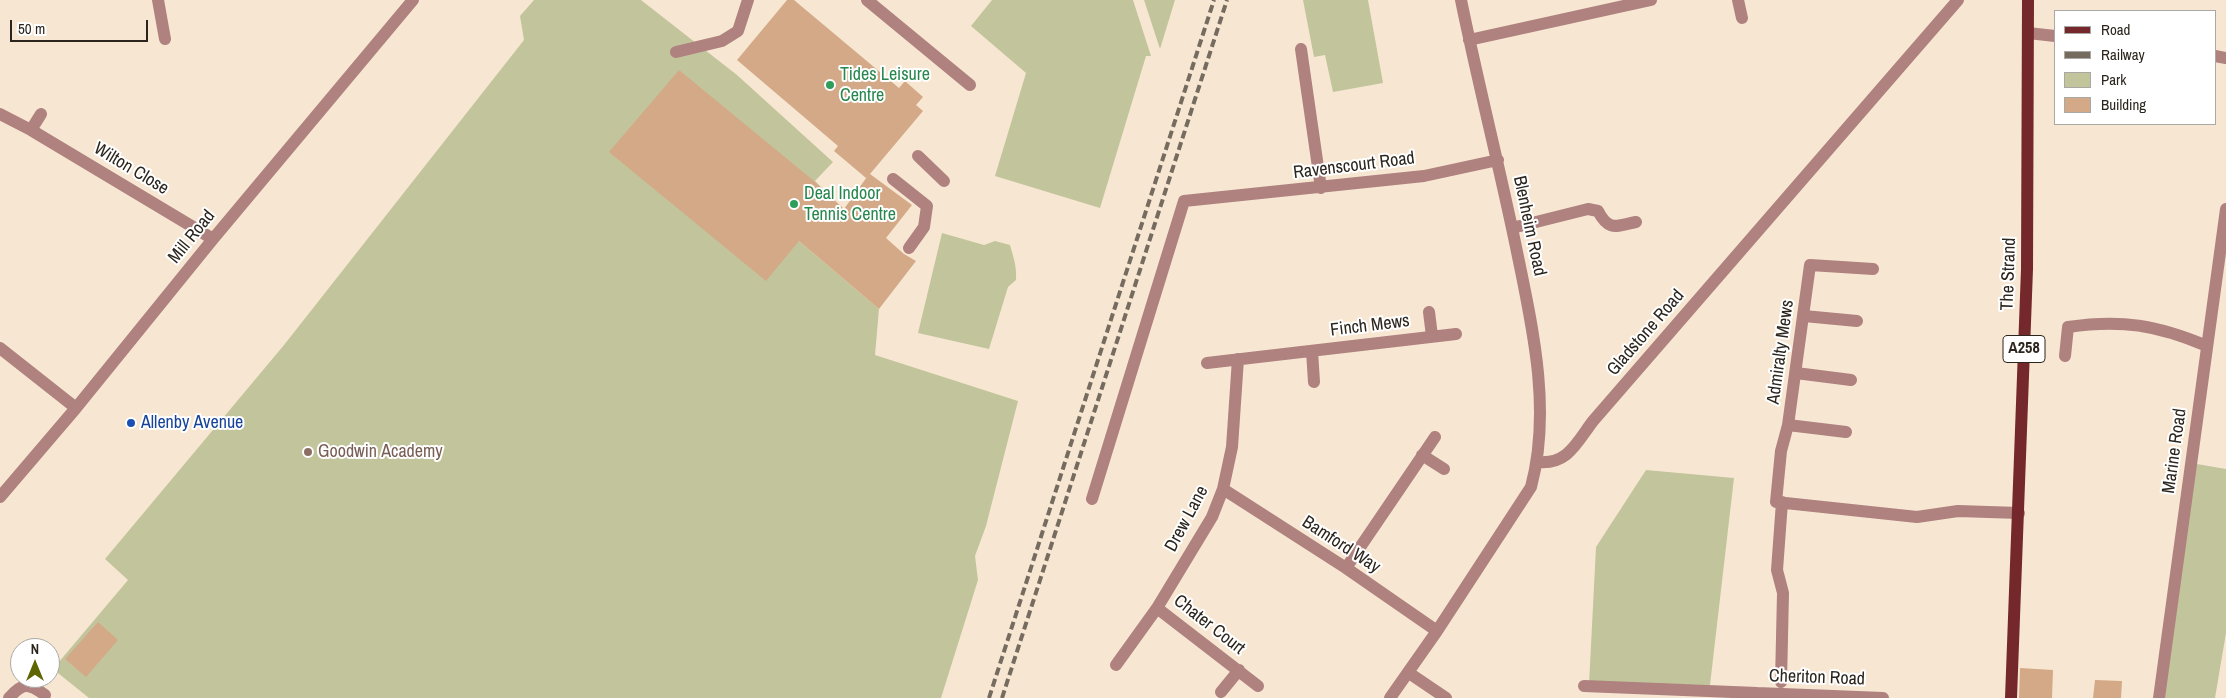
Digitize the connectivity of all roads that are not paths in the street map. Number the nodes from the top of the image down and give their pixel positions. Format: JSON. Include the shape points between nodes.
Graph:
{"nodes":[{"id":1,"x":158,"y":0,"type":"edge"},
{"id":2,"x":414,"y":0,"type":"edge"},
{"id":3,"x":748,"y":0,"type":"edge"},
{"id":4,"x":867,"y":0,"type":"edge"},
{"id":5,"x":1461,"y":0,"type":"edge"},
{"id":6,"x":1650,"y":0,"type":"edge"},
{"id":7,"x":1738,"y":0,"type":"edge"},
{"id":8,"x":1958,"y":0,"type":"edge"},
{"id":9,"x":2028,"y":0,"type":"edge"},
{"id":10,"x":1742,"y":18,"type":"dead end"},
{"id":11,"x":2028,"y":33,"type":"junction"},
{"id":12,"x":2054,"y":36,"type":"edge"},
{"id":13,"x":165,"y":39,"type":"dead end"},
{"id":14,"x":1469,"y":40,"type":"junction"},
{"id":15,"x":1301,"y":48,"type":"dead end"},
{"id":16,"x":676,"y":52,"type":"dead end"},
{"id":17,"x":970,"y":85,"type":"dead end"},
{"id":18,"x":0,"y":114,"type":"edge"},
{"id":19,"x":41,"y":114,"type":"dead end"},
{"id":20,"x":31,"y":130,"type":"junction"},
{"id":21,"x":918,"y":156,"type":"dead end"},
{"id":22,"x":1498,"y":160,"type":"junction"},
{"id":23,"x":893,"y":179,"type":"dead end"},
{"id":24,"x":944,"y":181,"type":"dead end"},
{"id":25,"x":1321,"y":188,"type":"junction"},
{"id":26,"x":2226,"y":209,"type":"edge"},
{"id":27,"x":1636,"y":222,"type":"dead end"},
{"id":28,"x":1512,"y":228,"type":"junction"},
{"id":29,"x":213,"y":239,"type":"junction"},
{"id":30,"x":909,"y":248,"type":"dead end"},
{"id":31,"x":1873,"y":269,"type":"dead end"},
{"id":32,"x":1429,"y":312,"type":"dead end"},
{"id":33,"x":1804,"y":316,"type":"junction"},
{"id":34,"x":1857,"y":321,"type":"dead end"},
{"id":35,"x":1456,"y":334,"type":"dead end"},
{"id":36,"x":1432,"y":336,"type":"junction"},
{"id":37,"x":2207,"y":346,"type":"junction"},
{"id":38,"x":0,"y":348,"type":"edge"},
{"id":39,"x":1312,"y":351,"type":"junction"},
{"id":40,"x":2065,"y":356,"type":"dead end"},
{"id":41,"x":1238,"y":359,"type":"junction"},
{"id":42,"x":1207,"y":363,"type":"dead end"},
{"id":43,"x":1796,"y":373,"type":"junction"},
{"id":44,"x":1851,"y":380,"type":"dead end"},
{"id":45,"x":1314,"y":382,"type":"dead end"},
{"id":46,"x":76,"y":408,"type":"junction"},
{"id":47,"x":1788,"y":425,"type":"junction"},
{"id":48,"x":1846,"y":432,"type":"dead end"},
{"id":49,"x":1435,"y":437,"type":"dead end"},
{"id":50,"x":1422,"y":455,"type":"junction"},
{"id":51,"x":1538,"y":462,"type":"junction"},
{"id":52,"x":1444,"y":469,"type":"dead end"},
{"id":53,"x":1223,"y":489,"type":"junction"},
{"id":54,"x":0,"y":497,"type":"edge"},
{"id":55,"x":1092,"y":499,"type":"dead end"},
{"id":56,"x":1782,"y":502,"type":"junction"},
{"id":57,"x":2019,"y":513,"type":"junction"},
{"id":58,"x":1346,"y":568,"type":"junction"},
{"id":59,"x":1157,"y":608,"type":"junction"},
{"id":60,"x":1437,"y":631,"type":"junction"},
{"id":61,"x":1116,"y":665,"type":"dead end"},
{"id":62,"x":1239,"y":670,"type":"junction"},
{"id":63,"x":1409,"y":673,"type":"junction"},
{"id":64,"x":1781,"y":682,"type":"dead end"},
{"id":65,"x":1258,"y":686,"type":"dead end"},
{"id":66,"x":1584,"y":686,"type":"dead end"},
{"id":67,"x":1221,"y":692,"type":"dead end"},
{"id":68,"x":45,"y":695,"type":"dead end"},
{"id":69,"x":1754,"y":695,"type":"edge"},
{"id":70,"x":1811,"y":696,"type":"edge"},
{"id":71,"x":8,"y":698,"type":"edge"},
{"id":72,"x":1390,"y":698,"type":"edge"},
{"id":73,"x":1446,"y":698,"type":"edge"},
{"id":74,"x":1883,"y":698,"type":"edge"},
{"id":75,"x":2011,"y":698,"type":"edge"},
{"id":76,"x":2159,"y":698,"type":"edge"}],
"edges":[{"from":1,"to":13,"type":"street"},
{"from":2,"to":29,"type":"street","name":"Mill Road"},
{"from":3,"to":16,"type":"street","via":[[738,31],[722,41]]},
{"from":4,"to":17,"type":"street"},
{"from":5,"to":14,"type":"street","name":"Blenheim Road"},
{"from":6,"to":14,"type":"street"},
{"from":7,"to":10,"type":"street"},
{"from":8,"to":51,"type":"street","name":"Gladstone Road","via":[[1567,456],[1548,463]]},
{"from":9,"to":11,"type":"main road","name":"The Strand","number":"A258"},
{"from":11,"to":12,"type":"street"},
{"from":11,"to":57,"type":"main road","name":"The Strand","number":"A258","via":[[2028,210]]},
{"from":14,"to":22,"type":"street","name":"Blenheim Road"},
{"from":15,"to":25,"type":"street"},
{"from":18,"to":20,"type":"street","name":"Wilton Close"},
{"from":19,"to":20,"type":"street"},
{"from":20,"to":29,"type":"street","name":"Wilton Close"},
{"from":21,"to":24,"type":"street"},
{"from":22,"to":25,"type":"street","name":"Ravenscourt Road","via":[[1424,176]]},
{"from":22,"to":28,"type":"street","name":"Blenheim Road"},
{"from":23,"to":30,"type":"street","via":[[927,206],[924,227]]},
{"from":25,"to":55,"type":"street","name":"Ravenscourt Road","via":[[1184,201]]},
{"from":26,"to":37,"type":"street","name":"Marine Road"},
{"from":27,"to":28,"type":"street","via":[[1611,226],[1595,209]]},
{"from":28,"to":51,"type":"street","name":"Blenheim Road","via":[[1534,337],[1539,395]]},
{"from":29,"to":46,"type":"street","name":"Mill Road"},
{"from":31,"to":33,"type":"street","name":"Admiralty Mews","via":[[1810,265]]},
{"from":32,"to":36,"type":"street","name":"Finch Mews"},
{"from":33,"to":34,"type":"street"},
{"from":33,"to":43,"type":"street","name":"Admiralty Mews"},
{"from":35,"to":36,"type":"street","name":"Finch Mews"},
{"from":36,"to":39,"type":"street","name":"Finch Mews"},
{"from":37,"to":40,"type":"street","via":[[2157,327],[2098,323],[2068,327]]},
{"from":37,"to":76,"type":"street","name":"Marine Road"},
{"from":38,"to":46,"type":"street"},
{"from":39,"to":41,"type":"street","name":"Finch Mews"},
{"from":39,"to":45,"type":"street","name":"Finch Mews"},
{"from":41,"to":42,"type":"street","name":"Finch Mews"},
{"from":41,"to":53,"type":"street","name":"Drew Lane","via":[[1232,447]]},
{"from":43,"to":44,"type":"street"},
{"from":43,"to":47,"type":"street","name":"Admiralty Mews"},
{"from":46,"to":54,"type":"street","name":"Mill Road"},
{"from":47,"to":48,"type":"street"},
{"from":47,"to":56,"type":"street","name":"Admiralty Mews","via":[[1776,502]]},
{"from":49,"to":50,"type":"street"},
{"from":50,"to":52,"type":"street"},
{"from":50,"to":58,"type":"street"},
{"from":51,"to":60,"type":"street","via":[[1531,487]]},
{"from":53,"to":58,"type":"street","name":"Bamford Way"},
{"from":53,"to":59,"type":"street","name":"Drew Lane","via":[[1212,517]]},
{"from":56,"to":57,"type":"street","via":[[1917,517],[1958,511]]},
{"from":56,"to":64,"type":"street","name":"Admiralty Mews","via":[[1777,570],[1783,593]]},
{"from":57,"to":75,"type":"main road","name":"The Strand","number":"A258"},
{"from":58,"to":60,"type":"street","name":"Bamford Way"},
{"from":59,"to":61,"type":"street","name":"Drew Lane"},
{"from":59,"to":62,"type":"street","name":"Chater Court"},
{"from":60,"to":63,"type":"street"},
{"from":62,"to":65,"type":"street","name":"Chater Court"},
{"from":62,"to":67,"type":"street","name":"Chater Court"},
{"from":63,"to":72,"type":"street"},
{"from":63,"to":73,"type":"street"},
{"from":66,"to":69,"type":"street","name":"Cheriton Road"},
{"from":68,"to":71,"type":"street","via":[[26,685],[17,688]]},
{"from":69,"to":70,"type":"street","name":"Cheriton Road"},
{"from":70,"to":74,"type":"street","name":"Cheriton Road"}]}
